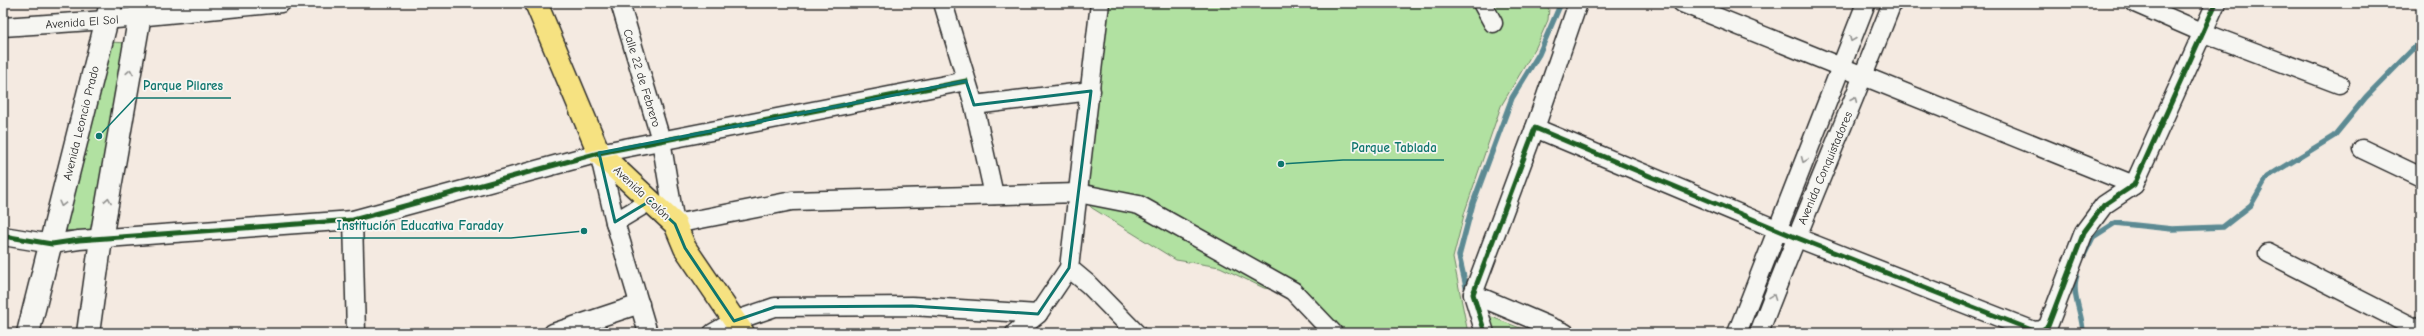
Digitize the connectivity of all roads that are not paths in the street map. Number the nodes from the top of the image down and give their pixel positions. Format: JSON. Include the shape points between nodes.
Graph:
{"nodes":[{"id":1,"x":281,"y":3,"type":"edge"},
{"id":2,"x":536,"y":3,"type":"edge"},
{"id":3,"x":620,"y":3,"type":"edge"},
{"id":4,"x":943,"y":3,"type":"edge"},
{"id":5,"x":1100,"y":3,"type":"edge"},
{"id":6,"x":1482,"y":3,"type":"edge"},
{"id":7,"x":1578,"y":3,"type":"edge"},
{"id":8,"x":1682,"y":3,"type":"edge"},
{"id":9,"x":1866,"y":3,"type":"edge"},
{"id":10,"x":1892,"y":3,"type":"edge"},
{"id":11,"x":2135,"y":3,"type":"edge"},
{"id":12,"x":2216,"y":3,"type":"edge"},
{"id":13,"x":141,"y":10,"type":"edge"},
{"id":14,"x":109,"y":12,"type":"edge"},
{"id":15,"x":1494,"y":23,"type":"dead end"},
{"id":16,"x":3,"y":27,"type":"edge"},
{"id":17,"x":2204,"y":32,"type":"junction"},
{"id":18,"x":1840,"y":68,"type":"junction"},
{"id":19,"x":1863,"y":78,"type":"junction"},
{"id":20,"x":966,"y":81,"type":"junction"},
{"id":21,"x":2339,"y":84,"type":"dead end"},
{"id":22,"x":1091,"y":91,"type":"junction"},
{"id":23,"x":974,"y":105,"type":"junction"},
{"id":24,"x":1535,"y":128,"type":"junction"},
{"id":25,"x":661,"y":140,"type":"junction"},
{"id":26,"x":2362,"y":149,"type":"dead end"},
{"id":27,"x":599,"y":152,"type":"junction"},
{"id":28,"x":2421,"y":177,"type":"edge"},
{"id":29,"x":2134,"y":185,"type":"junction"},
{"id":30,"x":1078,"y":193,"type":"junction"},
{"id":31,"x":994,"y":195,"type":"junction"},
{"id":32,"x":650,"y":201,"type":"junction"},
{"id":33,"x":353,"y":220,"type":"junction"},
{"id":34,"x":616,"y":222,"type":"junction"},
{"id":35,"x":675,"y":224,"type":"junction"},
{"id":36,"x":1776,"y":229,"type":"junction"},
{"id":37,"x":3,"y":236,"type":"edge"},
{"id":38,"x":1795,"y":237,"type":"junction"},
{"id":39,"x":101,"y":239,"type":"junction"},
{"id":40,"x":52,"y":244,"type":"junction"},
{"id":41,"x":2268,"y":252,"type":"dead end"},
{"id":42,"x":1069,"y":268,"type":"junction"},
{"id":43,"x":1473,"y":294,"type":"junction"},
{"id":44,"x":640,"y":304,"type":"junction"},
{"id":45,"x":1038,"y":314,"type":"junction"},
{"id":46,"x":738,"y":327,"type":"edge"},
{"id":47,"x":2421,"y":331,"type":"edge"},
{"id":48,"x":28,"y":333,"type":"edge"},
{"id":49,"x":88,"y":333,"type":"edge"},
{"id":50,"x":356,"y":333,"type":"edge"},
{"id":51,"x":552,"y":333,"type":"edge"},
{"id":52,"x":648,"y":333,"type":"edge"},
{"id":53,"x":713,"y":333,"type":"edge"},
{"id":54,"x":1015,"y":333,"type":"edge"},
{"id":55,"x":1136,"y":333,"type":"edge"},
{"id":56,"x":1333,"y":333,"type":"edge"},
{"id":57,"x":1485,"y":333,"type":"edge"},
{"id":58,"x":1565,"y":333,"type":"edge"},
{"id":59,"x":1736,"y":333,"type":"edge"},
{"id":60,"x":1759,"y":333,"type":"edge"}],
"edges":[{"from":1,"to":13,"type":"street","name":"Avenida El Sol"},
{"from":2,"to":27,"type":"main road","name":"Avenida Colón"},
{"from":3,"to":25,"type":"street","name":"Calle 22 de Febrero"},
{"from":4,"to":20,"type":"street"},
{"from":5,"to":22,"type":"street"},
{"from":6,"to":15,"type":"street"},
{"from":7,"to":24,"type":"street"},
{"from":8,"to":18,"type":"street"},
{"from":9,"to":18,"type":"street","name":"Avenida Conquistadores","one_way":true},
{"from":10,"to":19,"type":"street","name":"Avenida Conquistadores"},
{"from":11,"to":17,"type":"street"},
{"from":12,"to":17,"type":"street"},
{"from":13,"to":14,"type":"street","name":"Avenida El Sol"},
{"from":39,"to":13,"type":"main road","one_way":true},
{"from":14,"to":16,"type":"street","name":"Avenida El Sol"},
{"from":14,"to":40,"type":"main road","name":"Avenida Leoncio Prado","one_way":true},
{"from":17,"to":21,"type":"street"},
{"from":17,"to":29,"type":"street"},
{"from":18,"to":19,"type":"street"},
{"from":18,"to":36,"type":"street","name":"Avenida Conquistadores","one_way":true},
{"from":19,"to":29,"type":"street"},
{"from":38,"to":19,"type":"street","name":"Avenida Conquistadores","one_way":true},
{"from":20,"to":23,"type":"street"},
{"from":20,"to":25,"type":"street"},
{"from":22,"to":23,"type":"street"},
{"from":22,"to":30,"type":"street"},
{"from":23,"to":31,"type":"street"},
{"from":24,"to":36,"type":"street"},
{"from":24,"to":43,"type":"street"},
{"from":25,"to":27,"type":"street"},
{"from":25,"to":35,"type":"street","name":"Calle 22 de Febrero"},
{"from":26,"to":28,"type":"street"},
{"from":27,"to":32,"type":"main road","name":"Avenida Colón"},
{"from":27,"to":33,"type":"street"},
{"from":27,"to":34,"type":"street"},
{"from":29,"to":38,"type":"street","via":[[2104,205],[2084,232],[2048,326],[2039,331]]},
{"from":30,"to":31,"type":"street"},
{"from":30,"to":42,"type":"street"},
{"from":30,"to":56,"type":"street","via":[[1139,205],[1293,291]]},
{"from":31,"to":35,"type":"street","via":[[792,201]]},
{"from":32,"to":34,"type":"street"},
{"from":32,"to":35,"type":"main road","name":"Avenida Colón"},
{"from":33,"to":39,"type":"street"},
{"from":33,"to":50,"type":"street"},
{"from":34,"to":44,"type":"street"},
{"from":35,"to":46,"type":"main road","name":"Avenida Colón","via":[[685,248]]},
{"from":36,"to":38,"type":"street"},
{"from":36,"to":59,"type":"street","name":"Avenida Conquistadores"},
{"from":37,"to":40,"type":"street"},
{"from":60,"to":38,"type":"street","name":"Avenida Conquistadores","one_way":true},
{"from":39,"to":40,"type":"street"},
{"from":39,"to":49,"type":"main road"},
{"from":40,"to":48,"type":"main road","name":"Avenida Leoncio Prado"},
{"from":41,"to":47,"type":"street"},
{"from":42,"to":45,"type":"street"},
{"from":42,"to":55,"type":"street"},
{"from":43,"to":57,"type":"street"},
{"from":43,"to":58,"type":"street"},
{"from":44,"to":51,"type":"street"},
{"from":44,"to":52,"type":"street"},
{"from":45,"to":46,"type":"street","via":[[912,306],[775,307]]},
{"from":45,"to":54,"type":"street"},
{"from":46,"to":53,"type":"street"}]}
